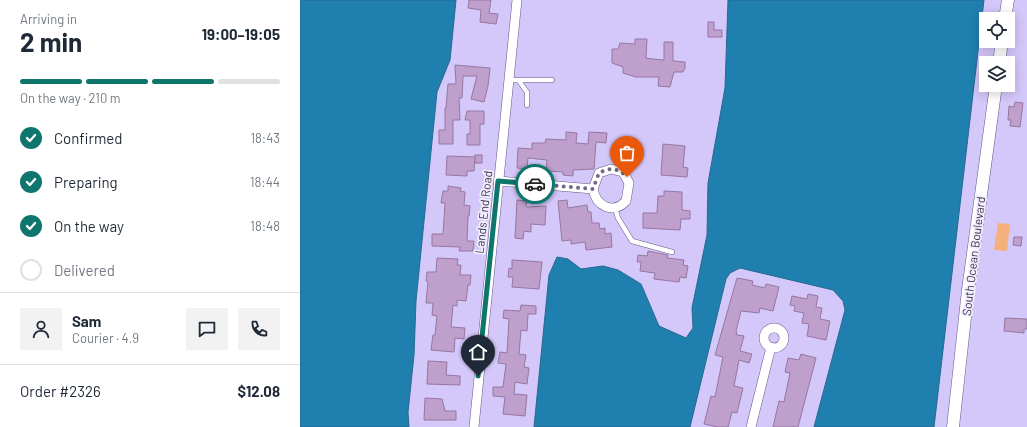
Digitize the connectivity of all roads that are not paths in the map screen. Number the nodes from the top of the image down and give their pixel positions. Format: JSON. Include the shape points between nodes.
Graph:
{"nodes":[{"id":1,"x":517,"y":0,"type":"edge"},
{"id":2,"x":1008,"y":0,"type":"edge"},
{"id":3,"x":1007,"y":12,"type":"edge"},
{"id":4,"x":509,"y":80,"type":"junction"},
{"id":5,"x":552,"y":80,"type":"dead end"},
{"id":6,"x":519,"y":81,"type":"junction"},
{"id":7,"x":995,"y":92,"type":"edge"},
{"id":8,"x":527,"y":105,"type":"dead end"},
{"id":9,"x":498,"y":181,"type":"junction"},
{"id":10,"x":593,"y":189,"type":"junction"},
{"id":11,"x":615,"y":208,"type":"junction"},
{"id":12,"x":672,"y":252,"type":"dead end"},
{"id":13,"x":771,"y":347,"type":"dead end"},
{"id":14,"x":474,"y":427,"type":"edge"},
{"id":15,"x":751,"y":427,"type":"edge"},
{"id":16,"x":953,"y":427,"type":"edge"}],
"edges":[{"from":1,"to":4,"type":"street","name":"Lands End Road"},
{"from":2,"to":3,"type":"main road"},
{"from":4,"to":6,"type":"lane"},
{"from":4,"to":9,"type":"street","name":"Lands End Road"},
{"from":5,"to":6,"type":"lane"},
{"from":6,"to":8,"type":"lane","via":[[527,92]]},
{"from":7,"to":16,"type":"main road","name":"South Ocean Boulevard","via":[[969,283]]},
{"from":9,"to":10,"type":"street"},
{"from":9,"to":14,"type":"street","name":"Lands End Road"},
{"from":10,"to":11,"type":"street","via":[[597,201],[609,208]]},
{"from":10,"to":11,"type":"street","via":[[599,173],[604,170],[623,172],[629,183],[628,196],[621,206]]},
{"from":11,"to":12,"type":"lane","via":[[632,241]]},
{"from":13,"to":15,"type":"street"}]}
